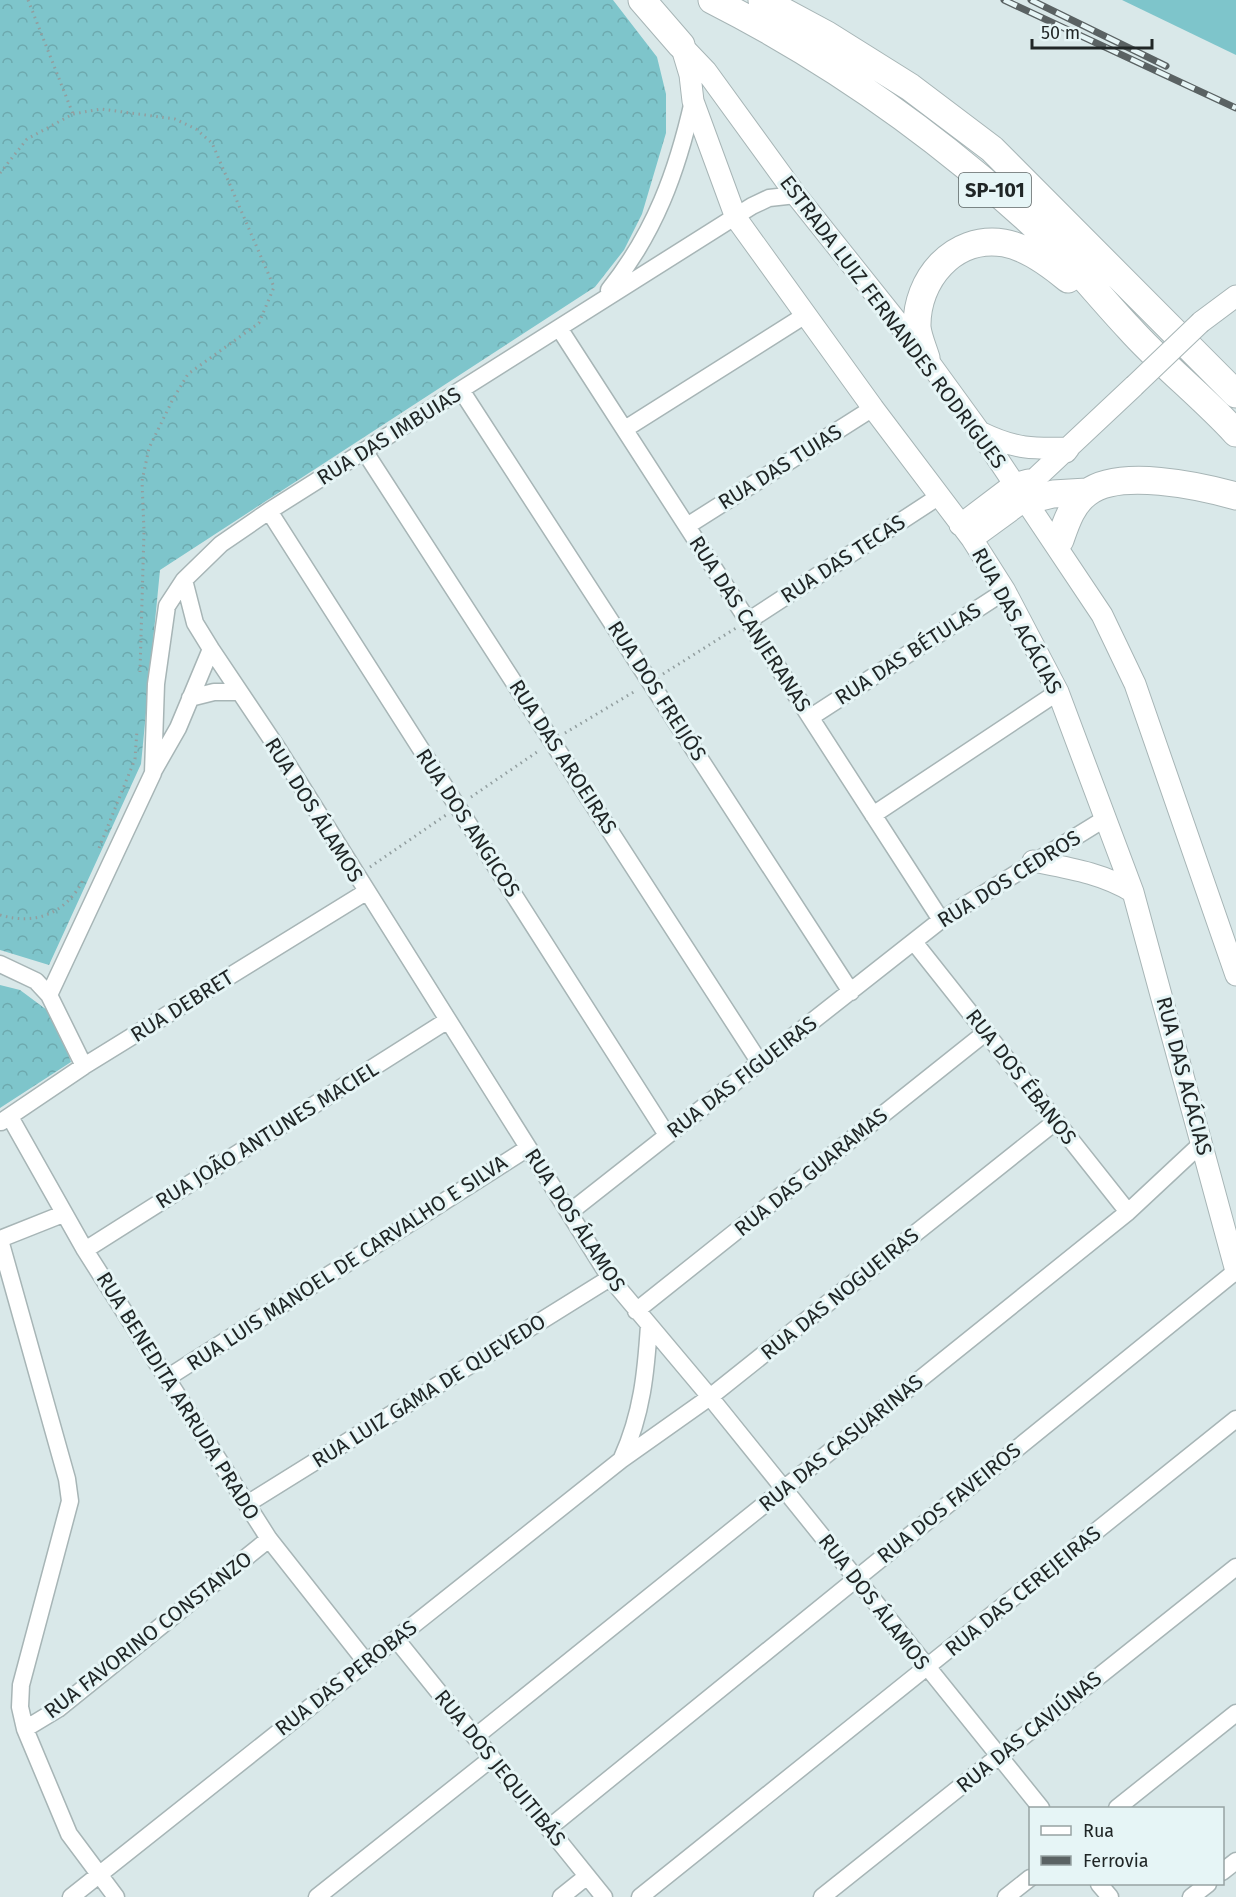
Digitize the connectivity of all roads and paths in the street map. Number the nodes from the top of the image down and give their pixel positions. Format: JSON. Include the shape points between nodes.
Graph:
{"nodes":[{"id":1,"x":28,"y":0,"type":"edge"},
{"id":2,"x":642,"y":0,"type":"edge"},
{"id":3,"x":712,"y":0,"type":"edge"},
{"id":4,"x":762,"y":0,"type":"edge"},
{"id":5,"x":681,"y":45,"type":"junction"},
{"id":6,"x":693,"y":101,"type":"junction"},
{"id":7,"x":73,"y":114,"type":"junction"},
{"id":8,"x":0,"y":173,"type":"edge"},
{"id":9,"x":796,"y":195,"type":"junction"},
{"id":10,"x":736,"y":218,"type":"junction"},
{"id":11,"x":1236,"y":296,"type":"edge"},
{"id":12,"x":602,"y":300,"type":"junction"},
{"id":13,"x":807,"y":314,"type":"junction"},
{"id":14,"x":559,"y":328,"type":"junction"},
{"id":15,"x":1129,"y":329,"type":"junction"},
{"id":16,"x":926,"y":358,"type":"junction"},
{"id":17,"x":461,"y":390,"type":"junction"},
{"id":18,"x":1236,"y":394,"type":"edge"},
{"id":19,"x":873,"y":408,"type":"junction"},
{"id":20,"x":625,"y":429,"type":"junction"},
{"id":21,"x":979,"y":431,"type":"junction"},
{"id":22,"x":1236,"y":433,"type":"edge"},
{"id":23,"x":1069,"y":448,"type":"junction"},
{"id":24,"x":365,"y":452,"type":"junction"},
{"id":25,"x":1045,"y":485,"type":"junction"},
{"id":26,"x":1088,"y":492,"type":"junction"},
{"id":27,"x":1019,"y":493,"type":"junction"},
{"id":28,"x":1236,"y":496,"type":"edge"},
{"id":29,"x":938,"y":497,"type":"junction"},
{"id":30,"x":269,"y":511,"type":"junction"},
{"id":31,"x":687,"y":526,"type":"junction"},
{"id":32,"x":966,"y":532,"type":"junction"},
{"id":33,"x":1065,"y":552,"type":"junction"},
{"id":34,"x":184,"y":580,"type":"junction"},
{"id":35,"x":1005,"y":591,"type":"junction"},
{"id":36,"x":748,"y":621,"type":"junction"},
{"id":37,"x":211,"y":649,"type":"junction"},
{"id":38,"x":140,"y":675,"type":"dead end"},
{"id":39,"x":237,"y":692,"type":"junction"},
{"id":40,"x":1058,"y":692,"type":"junction"},
{"id":41,"x":190,"y":698,"type":"junction"},
{"id":42,"x":811,"y":717,"type":"junction"},
{"id":43,"x":137,"y":723,"type":"dead end"},
{"id":44,"x":153,"y":773,"type":"junction"},
{"id":45,"x":873,"y":815,"type":"junction"},
{"id":46,"x":1106,"y":818,"type":"junction"},
{"id":47,"x":97,"y":852,"type":"dead end"},
{"id":48,"x":1033,"y":861,"type":"junction"},
{"id":49,"x":88,"y":870,"type":"dead end"},
{"id":50,"x":366,"y":892,"type":"junction"},
{"id":51,"x":1133,"y":892,"type":"junction"},
{"id":52,"x":0,"y":915,"type":"edge"},
{"id":53,"x":941,"y":920,"type":"junction"},
{"id":54,"x":914,"y":942,"type":"junction"},
{"id":55,"x":0,"y":964,"type":"edge"},
{"id":56,"x":1236,"y":975,"type":"edge"},
{"id":57,"x":851,"y":992,"type":"junction"},
{"id":58,"x":48,"y":994,"type":"junction"},
{"id":59,"x":448,"y":1020,"type":"junction"},
{"id":60,"x":985,"y":1033,"type":"junction"},
{"id":61,"x":760,"y":1063,"type":"junction"},
{"id":62,"x":84,"y":1066,"type":"junction"},
{"id":63,"x":5,"y":1120,"type":"edge"},
{"id":64,"x":1055,"y":1122,"type":"junction"},
{"id":65,"x":667,"y":1135,"type":"junction"},
{"id":66,"x":1202,"y":1143,"type":"junction"},
{"id":67,"x":528,"y":1148,"type":"junction"},
{"id":68,"x":570,"y":1212,"type":"junction"},
{"id":69,"x":1128,"y":1212,"type":"junction"},
{"id":70,"x":63,"y":1214,"type":"junction"},
{"id":71,"x":0,"y":1239,"type":"edge"},
{"id":72,"x":85,"y":1250,"type":"junction"},
{"id":73,"x":1236,"y":1271,"type":"edge"},
{"id":74,"x":610,"y":1278,"type":"junction"},
{"id":75,"x":636,"y":1311,"type":"junction"},
{"id":76,"x":649,"y":1325,"type":"junction"},
{"id":77,"x":167,"y":1378,"type":"junction"},
{"id":78,"x":710,"y":1397,"type":"junction"},
{"id":79,"x":1236,"y":1419,"type":"edge"},
{"id":80,"x":621,"y":1460,"type":"junction"},
{"id":81,"x":783,"y":1489,"type":"junction"},
{"id":82,"x":247,"y":1504,"type":"junction"},
{"id":83,"x":269,"y":1539,"type":"junction"},
{"id":84,"x":1236,"y":1567,"type":"edge"},
{"id":85,"x":856,"y":1578,"type":"junction"},
{"id":86,"x":396,"y":1639,"type":"junction"},
{"id":87,"x":366,"y":1662,"type":"junction"},
{"id":88,"x":926,"y":1668,"type":"junction"},
{"id":89,"x":1236,"y":1713,"type":"edge"},
{"id":90,"x":25,"y":1729,"type":"junction"},
{"id":91,"x":475,"y":1737,"type":"junction"},
{"id":92,"x":999,"y":1755,"type":"junction"},
{"id":93,"x":492,"y":1758,"type":"junction"},
{"id":94,"x":1039,"y":1807,"type":"edge"},
{"id":95,"x":1119,"y":1807,"type":"edge"},
{"id":96,"x":550,"y":1827,"type":"junction"},
{"id":97,"x":1236,"y":1861,"type":"edge"},
{"id":98,"x":1224,"y":1870,"type":"edge"},
{"id":99,"x":96,"y":1874,"type":"junction"},
{"id":100,"x":586,"y":1877,"type":"junction"},
{"id":101,"x":1029,"y":1879,"type":"edge"},
{"id":102,"x":1100,"y":1885,"type":"edge"},
{"id":103,"x":1207,"y":1885,"type":"edge"},
{"id":104,"x":71,"y":1897,"type":"edge"},
{"id":105,"x":116,"y":1897,"type":"edge"},
{"id":106,"x":316,"y":1897,"type":"edge"},
{"id":107,"x":561,"y":1897,"type":"edge"},
{"id":108,"x":604,"y":1897,"type":"edge"},
{"id":109,"x":640,"y":1897,"type":"edge"},
{"id":110,"x":822,"y":1897,"type":"edge"},
{"id":111,"x":1006,"y":1897,"type":"edge"},
{"id":112,"x":1110,"y":1897,"type":"edge"},
{"id":113,"x":1191,"y":1897,"type":"edge"}],
"edges":[{"from":1,"to":7,"type":"path"},
{"from":2,"to":5,"type":"highway"},
{"from":3,"to":15,"type":"highway","number":"SP-101","via":[[796,46],[867,92],[973,171],[1039,230]]},
{"from":4,"to":18,"type":"highway","number":"SP-101","via":[[910,87],[992,149]]},
{"from":5,"to":6,"type":"street","name":"RUA DAS IMBUIAS"},
{"from":5,"to":9,"type":"street","name":"ESTRADA LUIZ FERNANDES RODRIGUES","via":[[706,71]]},
{"from":6,"to":10,"type":"street","name":"RUA DAS ACÁCIAS"},
{"from":6,"to":12,"type":"street","name":"RUA DAS IMBUIAS","via":[[681,156],[649,233]]},
{"from":7,"to":8,"type":"path","via":[[27,139]]},
{"from":7,"to":38,"type":"path","via":[[101,109],[142,113],[175,119],[196,129],[212,143],[274,287],[259,323],[188,374],[148,448],[142,482]]},
{"from":9,"to":10,"type":"street","name":"RUA DAS IMBUIAS","via":[[769,198]]},
{"from":9,"to":16,"type":"street","name":"ESTRADA LUIZ FERNANDES RODRIGUES"},
{"from":10,"to":12,"type":"street","name":"RUA DAS IMBUIAS"},
{"from":10,"to":13,"type":"street","name":"RUA DAS ACÁCIAS"},
{"from":11,"to":23,"type":"street","bridge":true,"via":[[1201,322]]},
{"from":12,"to":14,"type":"street","name":"RUA DAS IMBUIAS"},
{"from":13,"to":19,"type":"street","name":"RUA DAS ACÁCIAS"},
{"from":13,"to":20,"type":"street"},
{"from":14,"to":17,"type":"street","name":"RUA DAS IMBUIAS"},
{"from":14,"to":20,"type":"street","name":"RUA DAS CANJERANAS"},
{"from":15,"to":16,"type":"highway","via":[[1040,259],[1004,243],[983,243],[949,256],[934,270],[923,289],[917,330]]},
{"from":15,"to":22,"type":"highway","number":"SP-101"},
{"from":16,"to":21,"type":"street","name":"ESTRADA LUIZ FERNANDES RODRIGUES"},
{"from":17,"to":24,"type":"street","name":"RUA DAS IMBUIAS"},
{"from":17,"to":57,"type":"street","name":"RUA DOS FREIJÓS"},
{"from":19,"to":29,"type":"street","name":"RUA DAS ACÁCIAS"},
{"from":19,"to":31,"type":"street","name":"RUA DAS TUIAS"},
{"from":20,"to":31,"type":"street","name":"RUA DAS CANJERANAS"},
{"from":21,"to":23,"type":"street","via":[[1007,445]]},
{"from":21,"to":27,"type":"street","name":"ESTRADA LUIZ FERNANDES RODRIGUES"},
{"from":23,"to":25,"type":"street"},
{"from":24,"to":30,"type":"street","name":"RUA DAS IMBUIAS"},
{"from":24,"to":61,"type":"street","name":"RUA DAS AROEIRAS"},
{"from":25,"to":26,"type":"highway"},
{"from":25,"to":27,"type":"highway"},
{"from":25,"to":33,"type":"street"},
{"from":26,"to":28,"type":"highway","via":[[1119,482],[1156,482],[1191,485]]},
{"from":26,"to":33,"type":"highway","via":[[1069,517]]},
{"from":27,"to":32,"type":"street"},
{"from":27,"to":33,"type":"street","name":"ESTRADA LUIZ FERNANDES RODRIGUES"},
{"from":29,"to":32,"type":"street","name":"RUA DAS ACÁCIAS"},
{"from":29,"to":36,"type":"street","name":"RUA DAS TECAS"},
{"from":30,"to":34,"type":"street","name":"RUA DAS IMBUIAS","via":[[221,544]]},
{"from":30,"to":65,"type":"street","name":"RUA DOS ANGICOS"},
{"from":31,"to":36,"type":"street","name":"RUA DAS CANJERANAS"},
{"from":32,"to":35,"type":"street","name":"RUA DAS ACÁCIAS"},
{"from":33,"to":56,"type":"street","name":"ESTRADA LUIZ FERNANDES RODRIGUES","via":[[1136,684]]},
{"from":34,"to":37,"type":"street","name":"RUA DOS ÁLAMOS","via":[[195,623]]},
{"from":34,"to":44,"type":"street","name":"RUA DAS IMBUIAS","via":[[167,606],[160,641]]},
{"from":35,"to":40,"type":"street","name":"RUA DAS ACÁCIAS"},
{"from":35,"to":42,"type":"street","name":"RUA DAS BÉTULAS"},
{"from":36,"to":42,"type":"street","name":"RUA DAS CANJERANAS"},
{"from":37,"to":39,"type":"street","name":"RUA DOS ÁLAMOS"},
{"from":37,"to":41,"type":"street"},
{"from":39,"to":41,"type":"street"},
{"from":39,"to":50,"type":"street","name":"RUA DOS ÁLAMOS","via":[[278,749]]},
{"from":40,"to":45,"type":"street"},
{"from":40,"to":46,"type":"street","name":"RUA DAS ACÁCIAS"},
{"from":41,"to":44,"type":"street"},
{"from":42,"to":45,"type":"street","name":"RUA DAS CANJERANAS"},
{"from":43,"to":47,"type":"path","via":[[135,759]]},
{"from":44,"to":58,"type":"street"},
{"from":45,"to":53,"type":"street","name":"RUA DAS CANJERANAS"},
{"from":46,"to":48,"type":"street","name":"RUA DOS CEDROS"},
{"from":46,"to":51,"type":"street","name":"RUA DAS ACÁCIAS"},
{"from":48,"to":51,"type":"street","via":[[1088,872]]},
{"from":48,"to":53,"type":"street","name":"RUA DOS CEDROS"},
{"from":49,"to":52,"type":"path","via":[[75,898],[56,911],[33,919]]},
{"from":50,"to":59,"type":"street","name":"RUA DOS ÁLAMOS"},
{"from":50,"to":62,"type":"street","name":"RUA DEBRET"},
{"from":51,"to":66,"type":"street","name":"RUA DAS ACÁCIAS"},
{"from":53,"to":54,"type":"street","name":"RUA DOS CEDROS"},
{"from":54,"to":57,"type":"street","name":"RUA DAS FIGUEIRAS"},
{"from":54,"to":60,"type":"street","name":"RUA DOS ÉBANOS"},
{"from":55,"to":58,"type":"street","via":[[36,981]]},
{"from":57,"to":61,"type":"street","name":"RUA DAS FIGUEIRAS"},
{"from":58,"to":62,"type":"street"},
{"from":59,"to":67,"type":"street","name":"RUA DOS ÁLAMOS"},
{"from":59,"to":72,"type":"street","name":"RUA JOÃO ANTUNES MACIEL"},
{"from":60,"to":64,"type":"street","name":"RUA DOS ÉBANOS"},
{"from":60,"to":75,"type":"street","name":"RUA DAS GUARAMAS"},
{"from":61,"to":65,"type":"street","name":"RUA DAS FIGUEIRAS"},
{"from":62,"to":63,"type":"street","name":"RUA DEBRET"},
{"from":63,"to":70,"type":"street","name":"RUA BENEDITA ARRUDA PRADO"},
{"from":64,"to":69,"type":"street","name":"RUA DOS ÉBANOS"},
{"from":64,"to":78,"type":"street","name":"RUA DAS NOGUEIRAS"},
{"from":65,"to":68,"type":"street","name":"RUA DAS FIGUEIRAS"},
{"from":66,"to":69,"type":"street","name":"RUA DAS CASUARINAS"},
{"from":66,"to":73,"type":"street","name":"RUA DAS ACÁCIAS"},
{"from":67,"to":68,"type":"street","name":"RUA DOS ÁLAMOS"},
{"from":67,"to":77,"type":"street","name":"RUA LUIS MANOEL DE CARVALHO E SILVA"},
{"from":68,"to":74,"type":"street","name":"RUA DOS ÁLAMOS"},
{"from":69,"to":81,"type":"street","name":"RUA DAS CASUARINAS"},
{"from":70,"to":71,"type":"street"},
{"from":70,"to":72,"type":"street","name":"RUA BENEDITA ARRUDA PRADO"},
{"from":71,"to":90,"type":"street","via":[[70,1501],[21,1685]]},
{"from":72,"to":77,"type":"street","name":"RUA BENEDITA ARRUDA PRADO"},
{"from":73,"to":85,"type":"street","name":"RUA DOS FAVEIROS"},
{"from":74,"to":75,"type":"street","name":"RUA DOS ÁLAMOS"},
{"from":74,"to":82,"type":"street","name":"RUA LUIZ GAMA DE QUEVEDO"},
{"from":75,"to":76,"type":"street","name":"RUA DOS ÁLAMOS"},
{"from":76,"to":78,"type":"street","name":"RUA DOS ÁLAMOS"},
{"from":76,"to":80,"type":"street","via":[[641,1407]]},
{"from":77,"to":82,"type":"street","name":"RUA BENEDITA ARRUDA PRADO"},
{"from":78,"to":80,"type":"street","name":"RUA DAS NOGUEIRAS"},
{"from":78,"to":81,"type":"street","name":"RUA DOS ÁLAMOS"},
{"from":79,"to":88,"type":"street","name":"RUA DAS CEREJEIRAS"},
{"from":80,"to":86,"type":"street","name":"RUA DAS PEROBAS"},
{"from":81,"to":85,"type":"street","name":"RUA DOS ÁLAMOS"},
{"from":81,"to":91,"type":"street","name":"RUA DAS CASUARINAS"},
{"from":82,"to":83,"type":"street","name":"RUA BENEDITA ARRUDA PRADO"},
{"from":83,"to":87,"type":"street","name":"RUA BENEDITA ARRUDA PRADO"},
{"from":83,"to":90,"type":"street","name":"RUA FAVORINO CONSTANZO","via":[[58,1709]]},
{"from":84,"to":92,"type":"street","name":"RUA DAS CAVIÚNAS"},
{"from":85,"to":88,"type":"street","name":"RUA DOS ÁLAMOS"},
{"from":85,"to":96,"type":"street","name":"RUA DOS FAVEIROS"},
{"from":86,"to":87,"type":"street","name":"RUA DAS PEROBAS"},
{"from":86,"to":91,"type":"street","name":"RUA DOS JEQUITIBÁS"},
{"from":87,"to":99,"type":"street","name":"RUA DAS PEROBAS"},
{"from":88,"to":92,"type":"street","name":"RUA DOS ÁLAMOS"},
{"from":88,"to":109,"type":"street","name":"RUA DAS CEREJEIRAS"},
{"from":89,"to":95,"type":"street"},
{"from":90,"to":99,"type":"street","via":[[69,1834]]},
{"from":91,"to":93,"type":"street","name":"RUA DOS JEQUITIBÁS"},
{"from":92,"to":94,"type":"street","name":"RUA DOS ÁLAMOS"},
{"from":92,"to":110,"type":"street","name":"RUA DAS CAVIÚNAS"},
{"from":93,"to":96,"type":"street","name":"RUA DOS JEQUITIBÁS"},
{"from":93,"to":106,"type":"street"},
{"from":96,"to":100,"type":"street","name":"RUA DOS JEQUITIBÁS"},
{"from":97,"to":98,"type":"street"},
{"from":99,"to":104,"type":"street","name":"RUA DAS PEROBAS"},
{"from":99,"to":105,"type":"street"},
{"from":100,"to":107,"type":"street"},
{"from":100,"to":108,"type":"street","name":"RUA DOS JEQUITIBÁS"},
{"from":101,"to":111,"type":"street"},
{"from":102,"to":112,"type":"street"},
{"from":103,"to":113,"type":"street"}]}
